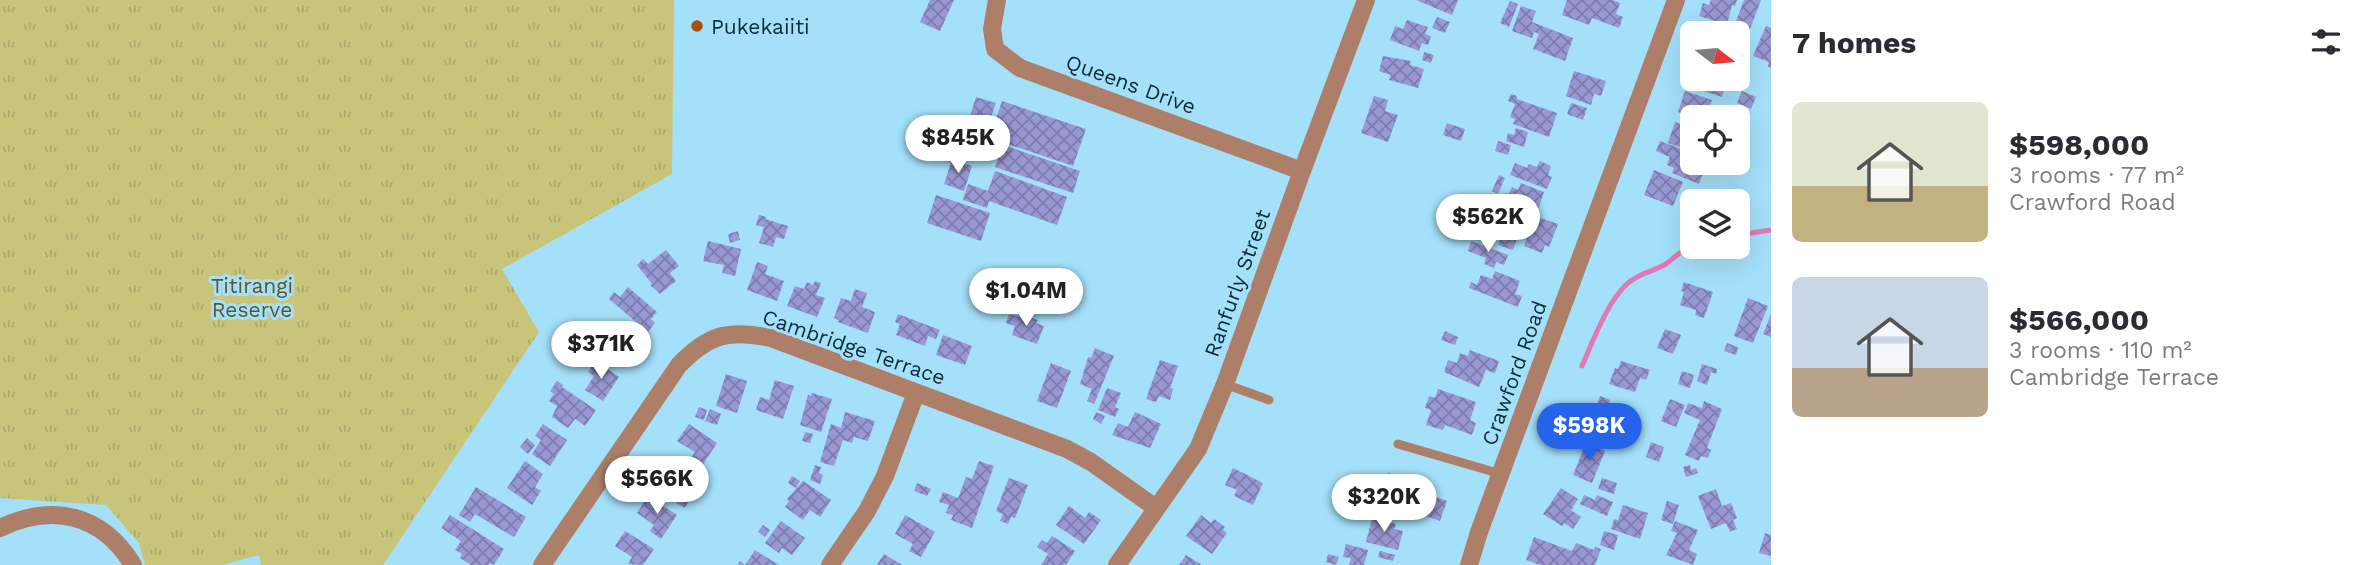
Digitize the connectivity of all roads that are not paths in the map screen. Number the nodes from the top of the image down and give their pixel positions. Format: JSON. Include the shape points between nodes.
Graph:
{"nodes":[{"id":1,"x":997,"y":0,"type":"edge"},
{"id":2,"x":1366,"y":0,"type":"edge"},
{"id":3,"x":1676,"y":0,"type":"edge"},
{"id":4,"x":1301,"y":171,"type":"junction"},
{"id":5,"x":1225,"y":384,"type":"junction"},
{"id":6,"x":916,"y":393,"type":"junction"},
{"id":7,"x":1269,"y":400,"type":"dead end"},
{"id":8,"x":1398,"y":444,"type":"dead end"},
{"id":9,"x":1501,"y":474,"type":"junction"},
{"id":10,"x":1156,"y":508,"type":"junction"},
{"id":11,"x":0,"y":528,"type":"edge"},
{"id":12,"x":133,"y":565,"type":"edge"},
{"id":13,"x":542,"y":565,"type":"edge"},
{"id":14,"x":830,"y":565,"type":"edge"},
{"id":15,"x":1117,"y":565,"type":"edge"},
{"id":16,"x":1469,"y":565,"type":"edge"}],
"edges":[{"from":1,"to":4,"type":"street","name":"Queens Drive","via":[[992,29],[995,48],[1020,68]]},
{"from":2,"to":4,"type":"street","name":"Ranfurly Street"},
{"from":3,"to":9,"type":"street","name":"Crawford Road"},
{"from":4,"to":5,"type":"street","name":"Ranfurly Street"},
{"from":5,"to":7,"type":"lane"},
{"from":5,"to":10,"type":"street","name":"Ranfurly Street","via":[[1198,449]]},
{"from":6,"to":10,"type":"street","name":"Cambridge Terrace","via":[[1067,449]]},
{"from":6,"to":13,"type":"street","name":"Cambridge Terrace","via":[[771,338],[746,333],[710,339],[679,365]]},
{"from":6,"to":14,"type":"street","via":[[885,476]]},
{"from":8,"to":9,"type":"lane"},
{"from":9,"to":16,"type":"street","name":"Crawford Road"},
{"from":10,"to":15,"type":"street","name":"Ranfurly Street"},
{"from":11,"to":12,"type":"street","via":[[28,516],[80,519],[103,530]]}]}
